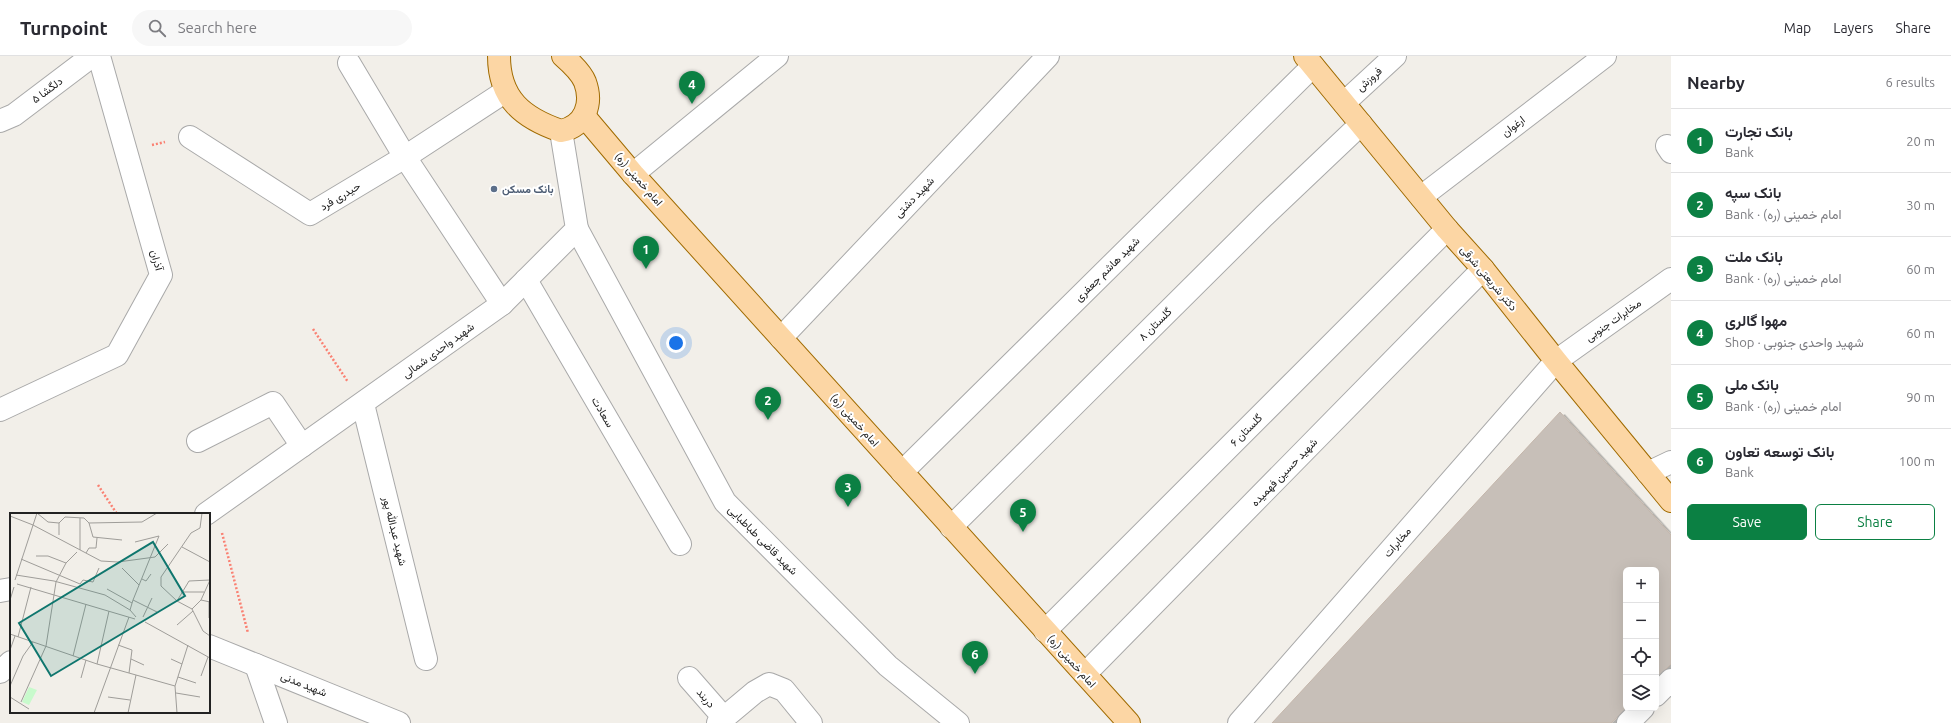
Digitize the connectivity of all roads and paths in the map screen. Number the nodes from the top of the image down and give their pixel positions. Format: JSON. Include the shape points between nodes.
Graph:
{"nodes":[{"id":1,"x":92,"y":56,"type":"edge"},
{"id":2,"x":99,"y":56,"type":"edge"},
{"id":3,"x":499,"y":56,"type":"edge"},
{"id":4,"x":562,"y":56,"type":"edge"},
{"id":5,"x":777,"y":56,"type":"edge"},
{"id":6,"x":1048,"y":56,"type":"edge"},
{"id":7,"x":1395,"y":56,"type":"edge"},
{"id":8,"x":1605,"y":56,"type":"edge"},
{"id":9,"x":1309,"y":61,"type":"edge"},
{"id":10,"x":349,"y":63,"type":"dead end"},
{"id":11,"x":506,"y":91,"type":"junction"},
{"id":12,"x":1344,"y":103,"type":"junction"},
{"id":13,"x":5,"y":114,"type":"edge"},
{"id":14,"x":584,"y":116,"type":"junction"},
{"id":15,"x":1361,"y":124,"type":"junction"},
{"id":16,"x":561,"y":131,"type":"junction"},
{"id":17,"x":190,"y":137,"type":"joint"},
{"id":18,"x":126,"y":151,"type":"junction"},
{"id":19,"x":405,"y":157,"type":"junction"},
{"id":20,"x":633,"y":174,"type":"junction"},
{"id":21,"x":1421,"y":197,"type":"junction"},
{"id":22,"x":577,"y":229,"type":"junction"},
{"id":23,"x":1447,"y":229,"type":"junction"},
{"id":24,"x":1483,"y":269,"type":"junction"},
{"id":25,"x":1671,"y":279,"type":"edge"},
{"id":26,"x":526,"y":280,"type":"junction"},
{"id":27,"x":502,"y":304,"type":"junction"},
{"id":28,"x":313,"y":329,"type":"dead end"},
{"id":29,"x":781,"y":338,"type":"junction"},
{"id":30,"x":1556,"y":361,"type":"junction"},
{"id":31,"x":363,"y":404,"type":"junction"},
{"id":32,"x":0,"y":410,"type":"edge"},
{"id":33,"x":198,"y":441,"type":"dead end"},
{"id":34,"x":302,"y":446,"type":"junction"},
{"id":35,"x":1671,"y":462,"type":"edge"},
{"id":36,"x":902,"y":472,"type":"junction"},
{"id":37,"x":1648,"y":473,"type":"junction"},
{"id":38,"x":98,"y":485,"type":"dead end"},
{"id":39,"x":1671,"y":501,"type":"edge"},
{"id":40,"x":211,"y":511,"type":"edge"},
{"id":41,"x":116,"y":513,"type":"edge"},
{"id":42,"x":952,"y":527,"type":"junction"},
{"id":43,"x":680,"y":544,"type":"dead end"},
{"id":44,"x":10,"y":589,"type":"edge"},
{"id":45,"x":0,"y":591,"type":"edge"},
{"id":46,"x":1045,"y":631,"type":"junction"},
{"id":47,"x":210,"y":646,"type":"edge"},
{"id":48,"x":426,"y":659,"type":"dead end"},
{"id":49,"x":10,"y":663,"type":"edge"},
{"id":50,"x":256,"y":665,"type":"junction"},
{"id":51,"x":0,"y":672,"type":"edge"},
{"id":52,"x":1085,"y":674,"type":"junction"},
{"id":53,"x":689,"y":678,"type":"dead end"},
{"id":54,"x":1671,"y":680,"type":"edge"},
{"id":55,"x":1659,"y":692,"type":"edge"},
{"id":56,"x":1640,"y":711,"type":"edge"},
{"id":57,"x":721,"y":720,"type":"edge"},
{"id":58,"x":947,"y":720,"type":"edge"},
{"id":59,"x":276,"y":723,"type":"edge"},
{"id":60,"x":399,"y":723,"type":"edge"},
{"id":61,"x":811,"y":723,"type":"edge"},
{"id":62,"x":1129,"y":723,"type":"edge"},
{"id":63,"x":1239,"y":723,"type":"edge"},
{"id":64,"x":1628,"y":723,"type":"edge"}],
"edges":[{"from":1,"to":13,"type":"street","name":"دلگشا ۵"},
{"from":2,"to":18,"type":"street","name":"آذران"},
{"from":3,"to":11,"type":"main road","via":[[499,70]]},
{"from":4,"to":14,"type":"main road","via":[[577,69],[585,81],[589,98]]},
{"from":5,"to":20,"type":"street"},
{"from":6,"to":29,"type":"street","name":"شهید دشتی"},
{"from":7,"to":12,"type":"street","name":"فروزش"},
{"from":8,"to":21,"type":"street","name":"ارغوان"},
{"from":9,"to":12,"type":"main road","name":"دکتر شریعتی شرقی"},
{"from":9,"to":36,"type":"street","name":"شهيد هاشم جعفری"},
{"from":10,"to":19,"type":"street"},
{"from":11,"to":16,"type":"main road","via":[[516,106],[526,114]]},
{"from":11,"to":19,"type":"street","name":"حیدری فرد"},
{"from":12,"to":15,"type":"main road","name":"دکتر شریعتی شرقی"},
{"from":14,"to":16,"type":"main road","via":[[576,125]]},
{"from":14,"to":20,"type":"main road","name":"امام خمینی (ره)"},
{"from":15,"to":21,"type":"main road","name":"دکتر شریعتی شرقی"},
{"from":15,"to":42,"type":"street","name":"گلستان ۸","via":[[1264,216]]},
{"from":16,"to":22,"type":"street"},
{"from":17,"to":18,"type":"path"},
{"from":17,"to":19,"type":"street","name":"حیدری فرد","via":[[310,214]]},
{"from":18,"to":32,"type":"street","name":"آذران","via":[[161,275],[117,355]]},
{"from":19,"to":27,"type":"street"},
{"from":20,"to":29,"type":"main road","name":"امام خمینی (ره)"},
{"from":21,"to":23,"type":"main road","name":"دکتر شریعتی شرقی"},
{"from":22,"to":26,"type":"street","name":"شهید واحدی شمالی"},
{"from":22,"to":58,"type":"street","name":"شهید قاضی طباطبایی","via":[[725,502],[888,666]]},
{"from":23,"to":24,"type":"main road","name":"دکتر شریعتی شرقی"},
{"from":23,"to":46,"type":"street","name":"گلستان ۶"},
{"from":24,"to":30,"type":"main road","name":"دکتر شریعتی شرقی"},
{"from":24,"to":52,"type":"street","name":"شهيد حسین فهمیده"},
{"from":25,"to":30,"type":"street","name":"مخابرات جنوبی"},
{"from":26,"to":27,"type":"street","name":"شهید واحدی شمالی"},
{"from":26,"to":43,"type":"street","name":"سعادت"},
{"from":27,"to":31,"type":"street","name":"شهید واحدی شمالی"},
{"from":28,"to":31,"type":"path"},
{"from":29,"to":36,"type":"main road","name":"امام خمینی (ره)"},
{"from":30,"to":37,"type":"main road","name":"دکتر شریعتی شرقی"},
{"from":30,"to":63,"type":"street","name":"مخابرات"},
{"from":31,"to":34,"type":"street","name":"شهید واحدی شمالی"},
{"from":31,"to":48,"type":"street","name":"شهید عبدالله پور"},
{"from":33,"to":34,"type":"street","via":[[273,403]]},
{"from":34,"to":40,"type":"street","name":"شهید واحدی شمالی"},
{"from":35,"to":37,"type":"street"},
{"from":36,"to":42,"type":"main road","name":"امام خمینی (ره)"},
{"from":37,"to":39,"type":"main road","name":"دکتر شریعتی شرقی"},
{"from":38,"to":41,"type":"path"},
{"from":40,"to":50,"type":"path"},
{"from":42,"to":46,"type":"main road","name":"امام خمینی (ره)"},
{"from":44,"to":45,"type":"street"},
{"from":46,"to":52,"type":"main road","name":"امام خمینی (ره)"},
{"from":47,"to":50,"type":"street","name":"شهيد مدنی"},
{"from":49,"to":51,"type":"street"},
{"from":50,"to":59,"type":"street"},
{"from":50,"to":60,"type":"street","name":"شهيد مدنی"},
{"from":52,"to":62,"type":"main road","name":"امام خمینی (ره)"},
{"from":53,"to":57,"type":"street","name":"دربند"},
{"from":54,"to":55,"type":"street"},
{"from":56,"to":64,"type":"street"},
{"from":57,"to":61,"type":"street","via":[[768,684],[784,690]]}]}
